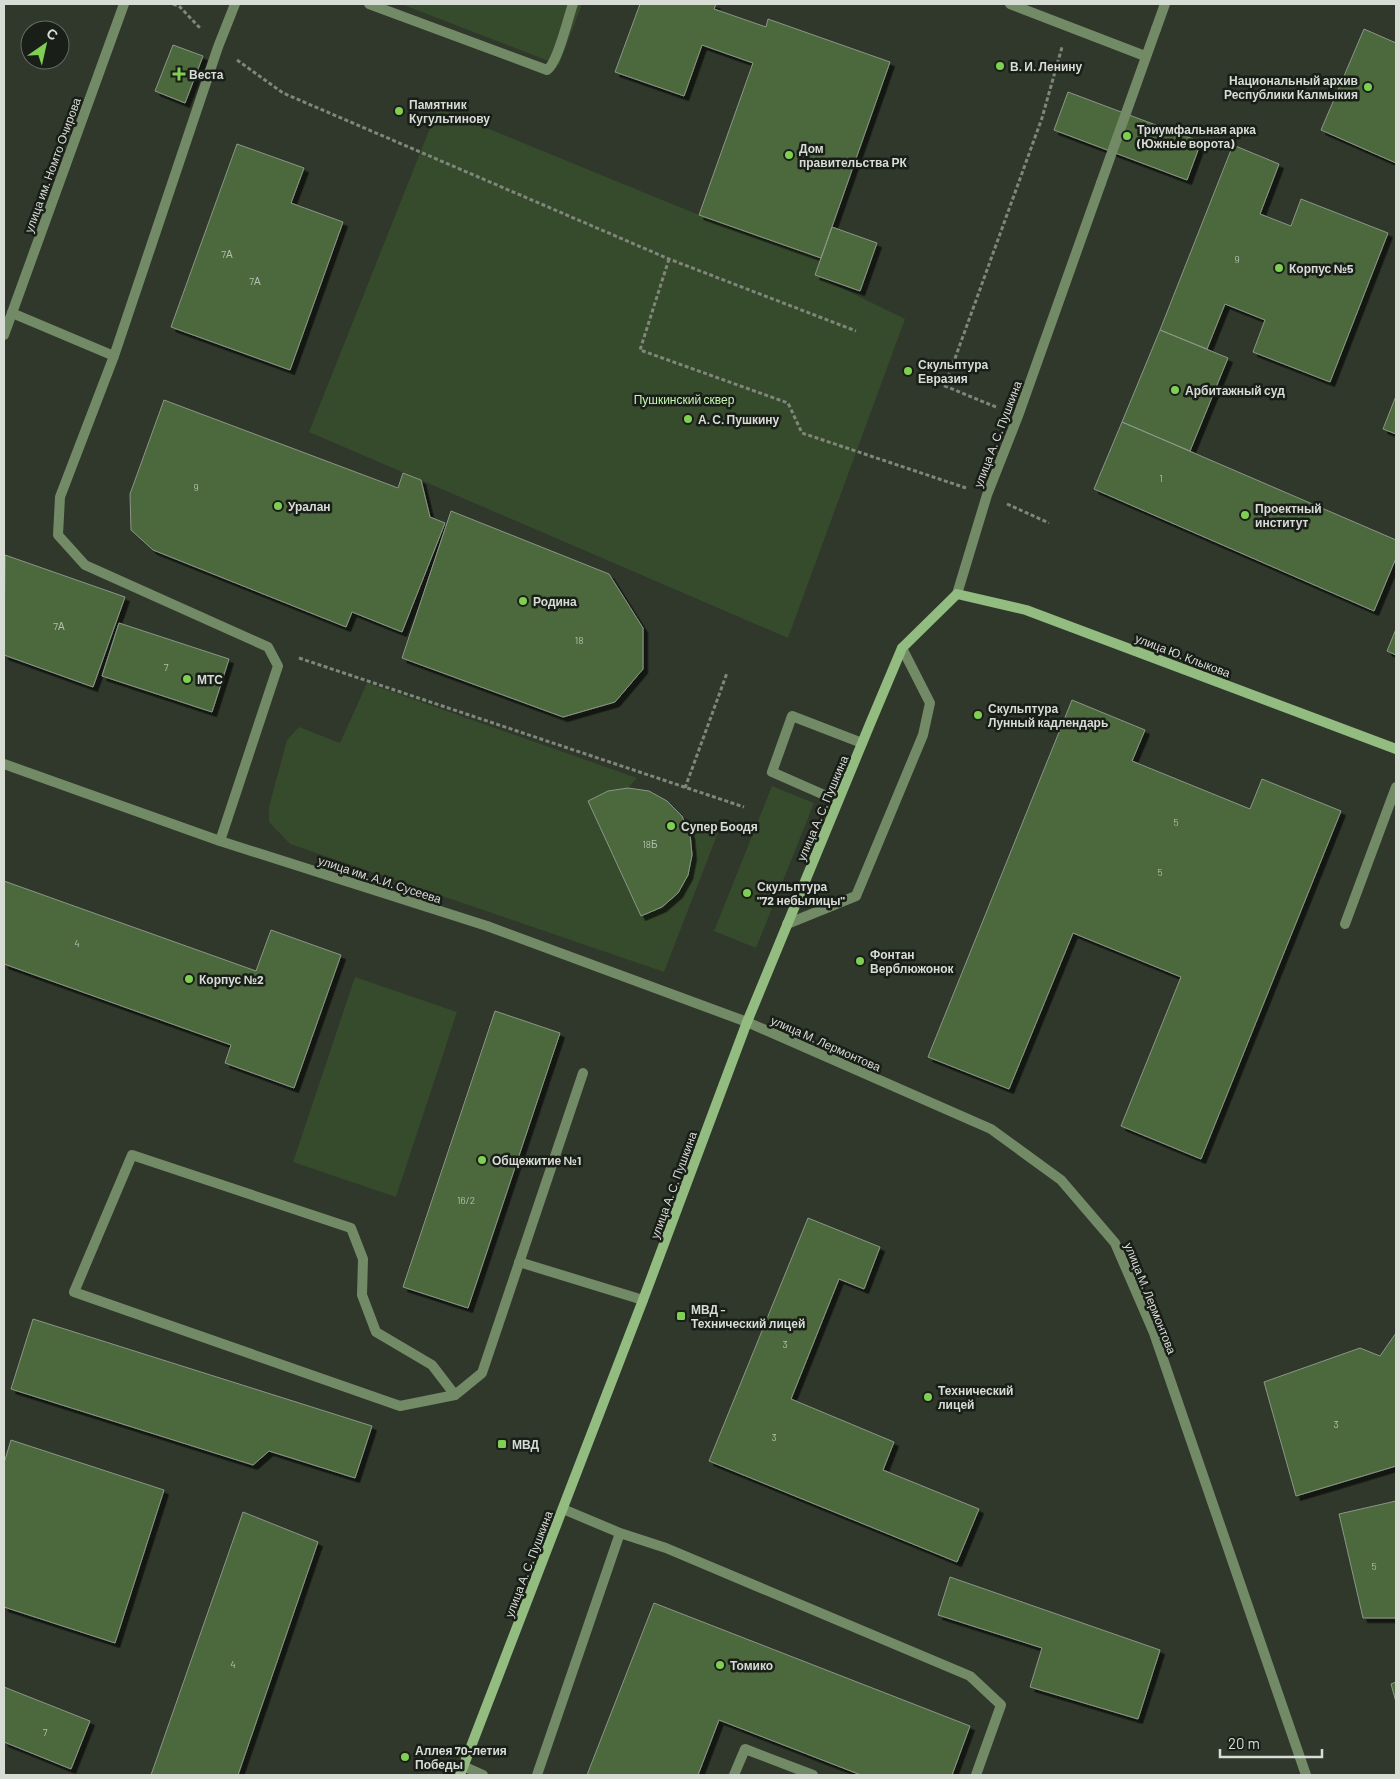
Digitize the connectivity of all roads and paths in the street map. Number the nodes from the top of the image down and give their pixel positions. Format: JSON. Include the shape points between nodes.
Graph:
{"nodes":[{"id":1,"x":124,"y":4,"type":"edge"},
{"id":2,"x":173,"y":4,"type":"edge"},
{"id":3,"x":235,"y":4,"type":"edge"},
{"id":4,"x":369,"y":4,"type":"edge"},
{"id":5,"x":572,"y":4,"type":"edge"},
{"id":6,"x":1010,"y":4,"type":"edge"},
{"id":7,"x":1166,"y":4,"type":"edge"},
{"id":8,"x":1068,"y":26,"type":"junction"},
{"id":9,"x":218,"y":47,"type":"junction"},
{"id":10,"x":1146,"y":56,"type":"junction"},
{"id":11,"x":669,"y":258,"type":"junction"},
{"id":12,"x":12,"y":313,"type":"junction"},
{"id":13,"x":856,"y":331,"type":"dead end"},
{"id":14,"x":4,"y":335,"type":"edge"},
{"id":15,"x":114,"y":356,"type":"junction"},
{"id":16,"x":1018,"y":416,"type":"junction"},
{"id":17,"x":987,"y":495,"type":"junction"},
{"id":18,"x":1049,"y":523,"type":"dead end"},
{"id":19,"x":958,"y":594,"type":"junction"},
{"id":20,"x":268,"y":647,"type":"junction"},
{"id":21,"x":902,"y":648,"type":"junction"},
{"id":22,"x":727,"y":674,"type":"dead end"},
{"id":23,"x":862,"y":743,"type":"junction"},
{"id":24,"x":1396,"y":749,"type":"edge"},
{"id":25,"x":4,"y":764,"type":"edge"},
{"id":26,"x":685,"y":788,"type":"junction"},
{"id":27,"x":1396,"y":788,"type":"edge"},
{"id":28,"x":838,"y":801,"type":"junction"},
{"id":29,"x":744,"y":807,"type":"dead end"},
{"id":30,"x":220,"y":841,"type":"junction"},
{"id":31,"x":787,"y":924,"type":"junction"},
{"id":32,"x":1345,"y":924,"type":"dead end"},
{"id":33,"x":747,"y":1022,"type":"junction"},
{"id":34,"x":583,"y":1073,"type":"dead end"},
{"id":35,"x":519,"y":1262,"type":"junction"},
{"id":36,"x":643,"y":1300,"type":"junction"},
{"id":37,"x":455,"y":1395,"type":"junction"},
{"id":38,"x":563,"y":1509,"type":"junction"},
{"id":39,"x":620,"y":1533,"type":"junction"},
{"id":40,"x":461,"y":1771,"type":"edge"},
{"id":41,"x":483,"y":1775,"type":"edge"},
{"id":42,"x":537,"y":1775,"type":"edge"},
{"id":43,"x":734,"y":1775,"type":"edge"},
{"id":44,"x":813,"y":1775,"type":"edge"},
{"id":45,"x":976,"y":1775,"type":"edge"},
{"id":46,"x":1306,"y":1775,"type":"edge"}],
"edges":[{"from":1,"to":12,"type":"street","name":"улица им. Номто Очирова"},
{"from":2,"to":9,"type":"path","via":[[179,6]]},
{"from":3,"to":9,"type":"street"},
{"from":4,"to":5,"type":"street","via":[[547,70],[557,52]]},
{"from":6,"to":8,"type":"street"},
{"from":7,"to":10,"type":"street","name":"улица А. С. Пушкина"},
{"from":8,"to":10,"type":"street"},
{"from":8,"to":16,"type":"path","via":[[1042,118],[945,386]]},
{"from":9,"to":11,"type":"path","via":[[283,93]]},
{"from":9,"to":15,"type":"street"},
{"from":10,"to":16,"type":"street","name":"улица А. С. Пушкина"},
{"from":11,"to":13,"type":"path"},
{"from":11,"to":17,"type":"path","via":[[640,350],[788,403],[802,433]]},
{"from":12,"to":14,"type":"street","name":"улица им. Номто Очирова"},
{"from":12,"to":15,"type":"street"},
{"from":15,"to":20,"type":"street","via":[[60,497],[58,535],[85,565]]},
{"from":16,"to":17,"type":"street","name":"улица А. С. Пушкина"},
{"from":17,"to":18,"type":"path"},
{"from":17,"to":19,"type":"street","name":"улица А. С. Пушкина"},
{"from":19,"to":21,"type":"main road","name":"улица А. С. Пушкина"},
{"from":19,"to":24,"type":"main road","name":"улица Ю. Клыкова","via":[[1026,610]]},
{"from":20,"to":26,"type":"path"},
{"from":20,"to":30,"type":"street","via":[[278,666]]},
{"from":21,"to":23,"type":"main road","name":"улица А. С. Пушкина"},
{"from":21,"to":31,"type":"street","via":[[930,703],[923,735],[860,887],[856,896]]},
{"from":22,"to":26,"type":"path"},
{"from":23,"to":28,"type":"main road","name":"улица А. С. Пушкина"},
{"from":23,"to":28,"type":"street","via":[[792,716],[772,772]]},
{"from":25,"to":30,"type":"street","name":"улица им. А.И. Сусеева"},
{"from":26,"to":29,"type":"path"},
{"from":27,"to":32,"type":"street"},
{"from":28,"to":31,"type":"main road","name":"улица А. С. Пушкина"},
{"from":30,"to":33,"type":"street","name":"улица им. А.И. Сусеева","via":[[487,926]]},
{"from":31,"to":33,"type":"main road","name":"улица А. С. Пушкина"},
{"from":33,"to":36,"type":"main road","name":"улица А. С. Пушкина"},
{"from":33,"to":46,"type":"street","name":"улица М. Лермонтова","via":[[991,1129],[1061,1180],[1115,1243],[1154,1334]]},
{"from":34,"to":35,"type":"street"},
{"from":35,"to":36,"type":"street"},
{"from":35,"to":37,"type":"street","via":[[482,1373]]},
{"from":36,"to":38,"type":"main road","name":"улица А. С. Пушкина"},
{"from":37,"to":37,"type":"street","via":[[400,1406],[74,1292],[132,1155],[351,1228],[363,1259],[362,1296],[376,1332],[432,1366]]},
{"from":38,"to":39,"type":"street"},
{"from":38,"to":40,"type":"main road","name":"улица А. С. Пушкина"},
{"from":39,"to":42,"type":"street"},
{"from":39,"to":45,"type":"street","via":[[666,1548],[970,1676],[1001,1705]]},
{"from":40,"to":41,"type":"street"},
{"from":43,"to":44,"type":"street","via":[[744,1749]]}]}
